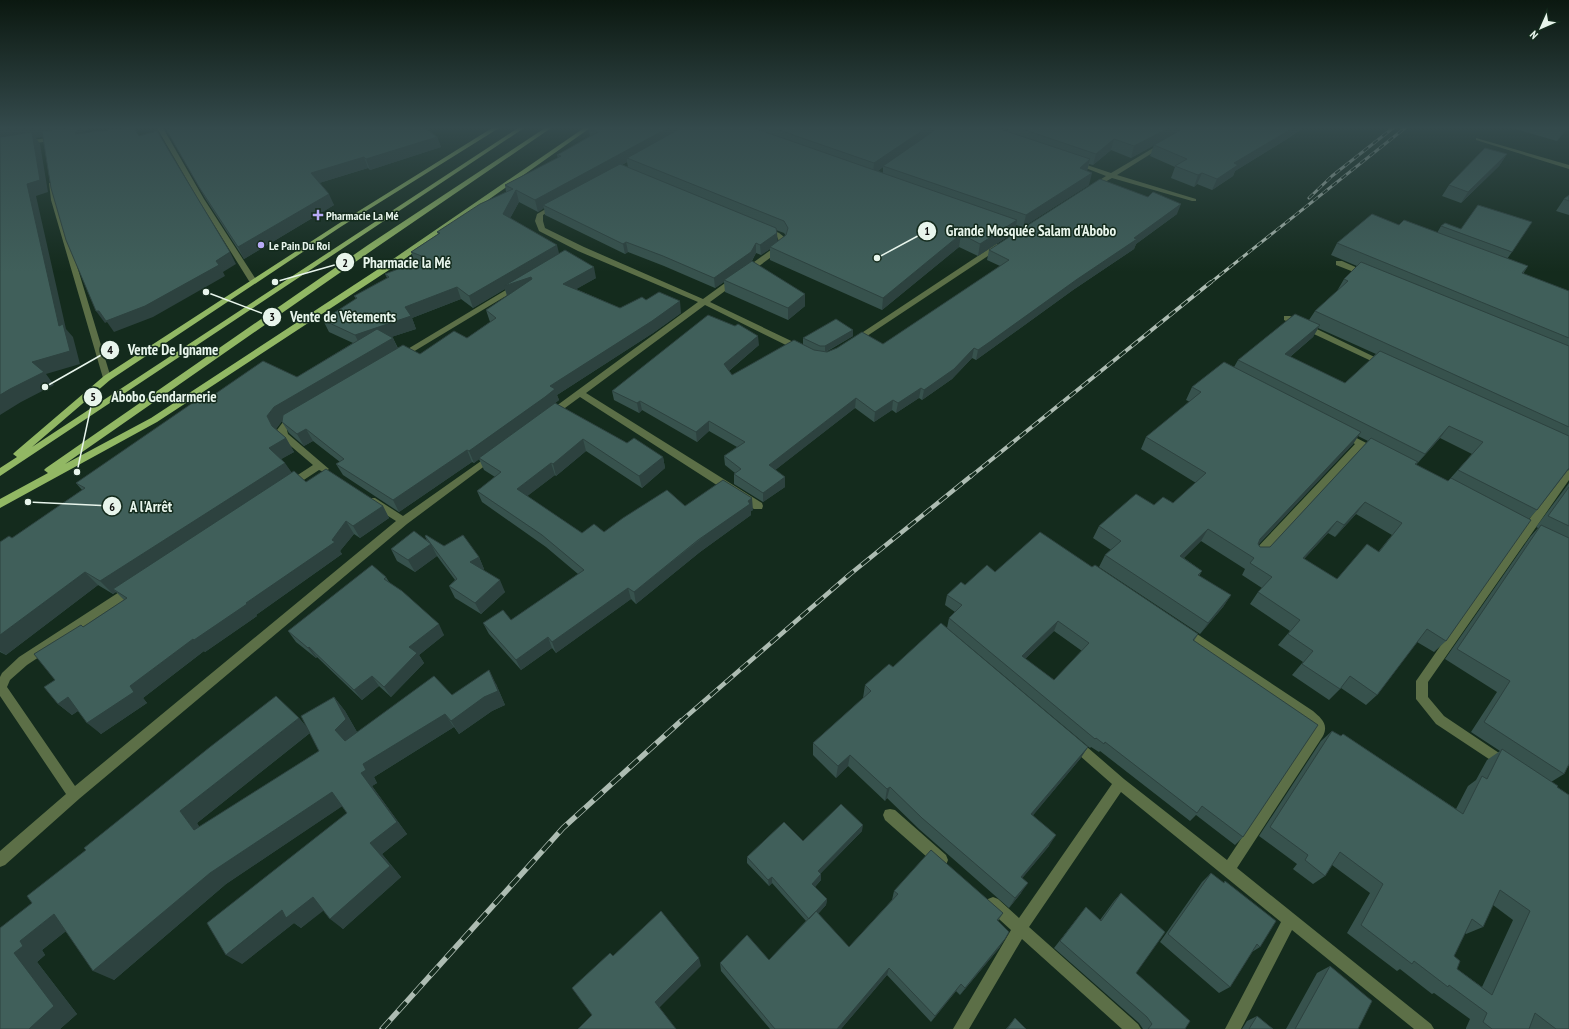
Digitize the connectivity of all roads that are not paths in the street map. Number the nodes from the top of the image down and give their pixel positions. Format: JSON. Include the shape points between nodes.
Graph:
{"nodes":[{"id":1,"x":188,"y":176,"type":"edge"},
{"id":2,"x":420,"y":176,"type":"edge"},
{"id":3,"x":448,"y":176,"type":"edge"},
{"id":4,"x":477,"y":176,"type":"edge"},
{"id":5,"x":518,"y":176,"type":"edge"},
{"id":6,"x":1109,"y":176,"type":"edge"},
{"id":7,"x":1114,"y":176,"type":"edge"},
{"id":8,"x":50,"y":178,"type":"edge"},
{"id":9,"x":1086,"y":191,"type":"edge"},
{"id":10,"x":1194,"y":200,"type":"dead end"},
{"id":11,"x":560,"y":203,"type":"edge"},
{"id":12,"x":758,"y":227,"type":"edge"},
{"id":13,"x":1009,"y":240,"type":"edge"},
{"id":14,"x":1339,"y":263,"type":"dead end"},
{"id":15,"x":1375,"y":278,"type":"edge"},
{"id":16,"x":253,"y":281,"type":"junction"},
{"id":17,"x":526,"y":282,"type":"edge"},
{"id":18,"x":704,"y":302,"type":"junction"},
{"id":19,"x":1287,"y":318,"type":"edge"},
{"id":20,"x":846,"y":346,"type":"edge"},
{"id":21,"x":810,"y":353,"type":"edge"},
{"id":22,"x":396,"y":359,"type":"edge"},
{"id":23,"x":1395,"y":369,"type":"edge"},
{"id":24,"x":107,"y":378,"type":"junction"},
{"id":25,"x":580,"y":393,"type":"junction"},
{"id":26,"x":300,"y":416,"type":"edge"},
{"id":27,"x":542,"y":420,"type":"edge"},
{"id":28,"x":1333,"y":429,"type":"edge"},
{"id":29,"x":1361,"y":444,"type":"junction"},
{"id":30,"x":498,"y":452,"type":"edge"},
{"id":31,"x":1382,"y":454,"type":"edge"},
{"id":32,"x":320,"y":466,"type":"junction"},
{"id":33,"x":0,"y":470,"type":"edge"},
{"id":34,"x":0,"y":473,"type":"edge"},
{"id":35,"x":1569,"y":473,"type":"edge"},
{"id":36,"x":332,"y":474,"type":"edge"},
{"id":37,"x":280,"y":492,"type":"edge"},
{"id":38,"x":364,"y":495,"type":"edge"},
{"id":39,"x":9,"y":498,"type":"junction"},
{"id":40,"x":0,"y":504,"type":"edge"},
{"id":41,"x":758,"y":506,"type":"dead end"},
{"id":42,"x":403,"y":520,"type":"junction"},
{"id":43,"x":1257,"y":555,"type":"edge"},
{"id":44,"x":142,"y":583,"type":"edge"},
{"id":45,"x":1177,"y":626,"type":"edge"},
{"id":46,"x":1066,"y":737,"type":"edge"},
{"id":47,"x":1511,"y":768,"type":"edge"},
{"id":48,"x":1120,"y":783,"type":"junction"},
{"id":49,"x":74,"y":795,"type":"junction"},
{"id":50,"x":890,"y":815,"type":"dead end"},
{"id":51,"x":0,"y":860,"type":"edge"},
{"id":52,"x":949,"y":866,"type":"edge"},
{"id":53,"x":1228,"y":870,"type":"junction"},
{"id":54,"x":985,"y":897,"type":"edge"},
{"id":55,"x":1290,"y":920,"type":"junction"},
{"id":56,"x":1020,"y":928,"type":"junction"},
{"id":57,"x":961,"y":1029,"type":"edge"},
{"id":58,"x":1133,"y":1029,"type":"edge"},
{"id":59,"x":1233,"y":1029,"type":"edge"},
{"id":60,"x":1426,"y":1029,"type":"edge"}],
"edges":[{"from":1,"to":16,"type":"street"},
{"from":2,"to":16,"type":"main road"},
{"from":3,"to":34,"type":"main road"},
{"from":4,"to":39,"type":"main road"},
{"from":5,"to":39,"type":"main road","via":[[386,268],[154,420]]},
{"from":6,"to":9,"type":"street"},
{"from":7,"to":10,"type":"street"},
{"from":8,"to":24,"type":"street","via":[[54,200]]},
{"from":11,"to":18,"type":"street","via":[[540,214],[542,229],[577,251]]},
{"from":12,"to":18,"type":"street","via":[[780,236],[784,241],[782,245]]},
{"from":13,"to":20,"type":"street"},
{"from":14,"to":15,"type":"street"},
{"from":16,"to":24,"type":"main road"},
{"from":17,"to":22,"type":"street"},
{"from":18,"to":21,"type":"street"},
{"from":18,"to":25,"type":"street"},
{"from":19,"to":23,"type":"street"},
{"from":24,"to":33,"type":"main road"},
{"from":25,"to":27,"type":"street"},
{"from":25,"to":41,"type":"street"},
{"from":26,"to":32,"type":"street","via":[[286,424],[282,430],[284,436]]},
{"from":28,"to":29,"type":"street"},
{"from":29,"to":31,"type":"street"},
{"from":29,"to":43,"type":"street"},
{"from":30,"to":42,"type":"street"},
{"from":32,"to":36,"type":"street"},
{"from":32,"to":37,"type":"street"},
{"from":35,"to":47,"type":"street","via":[[1422,681],[1422,699],[1440,720]]},
{"from":38,"to":42,"type":"street"},
{"from":39,"to":40,"type":"main road"},
{"from":42,"to":49,"type":"street"},
{"from":44,"to":49,"type":"street","via":[[23,661],[6,677],[1,688]]},
{"from":45,"to":53,"type":"street","via":[[1319,724],[1319,732]]},
{"from":46,"to":48,"type":"street"},
{"from":48,"to":53,"type":"street"},
{"from":48,"to":56,"type":"street"},
{"from":49,"to":51,"type":"street"},
{"from":50,"to":52,"type":"street"},
{"from":53,"to":55,"type":"street"},
{"from":54,"to":56,"type":"street"},
{"from":55,"to":59,"type":"street"},
{"from":55,"to":60,"type":"street"},
{"from":56,"to":57,"type":"street"},
{"from":56,"to":58,"type":"street"}]}
